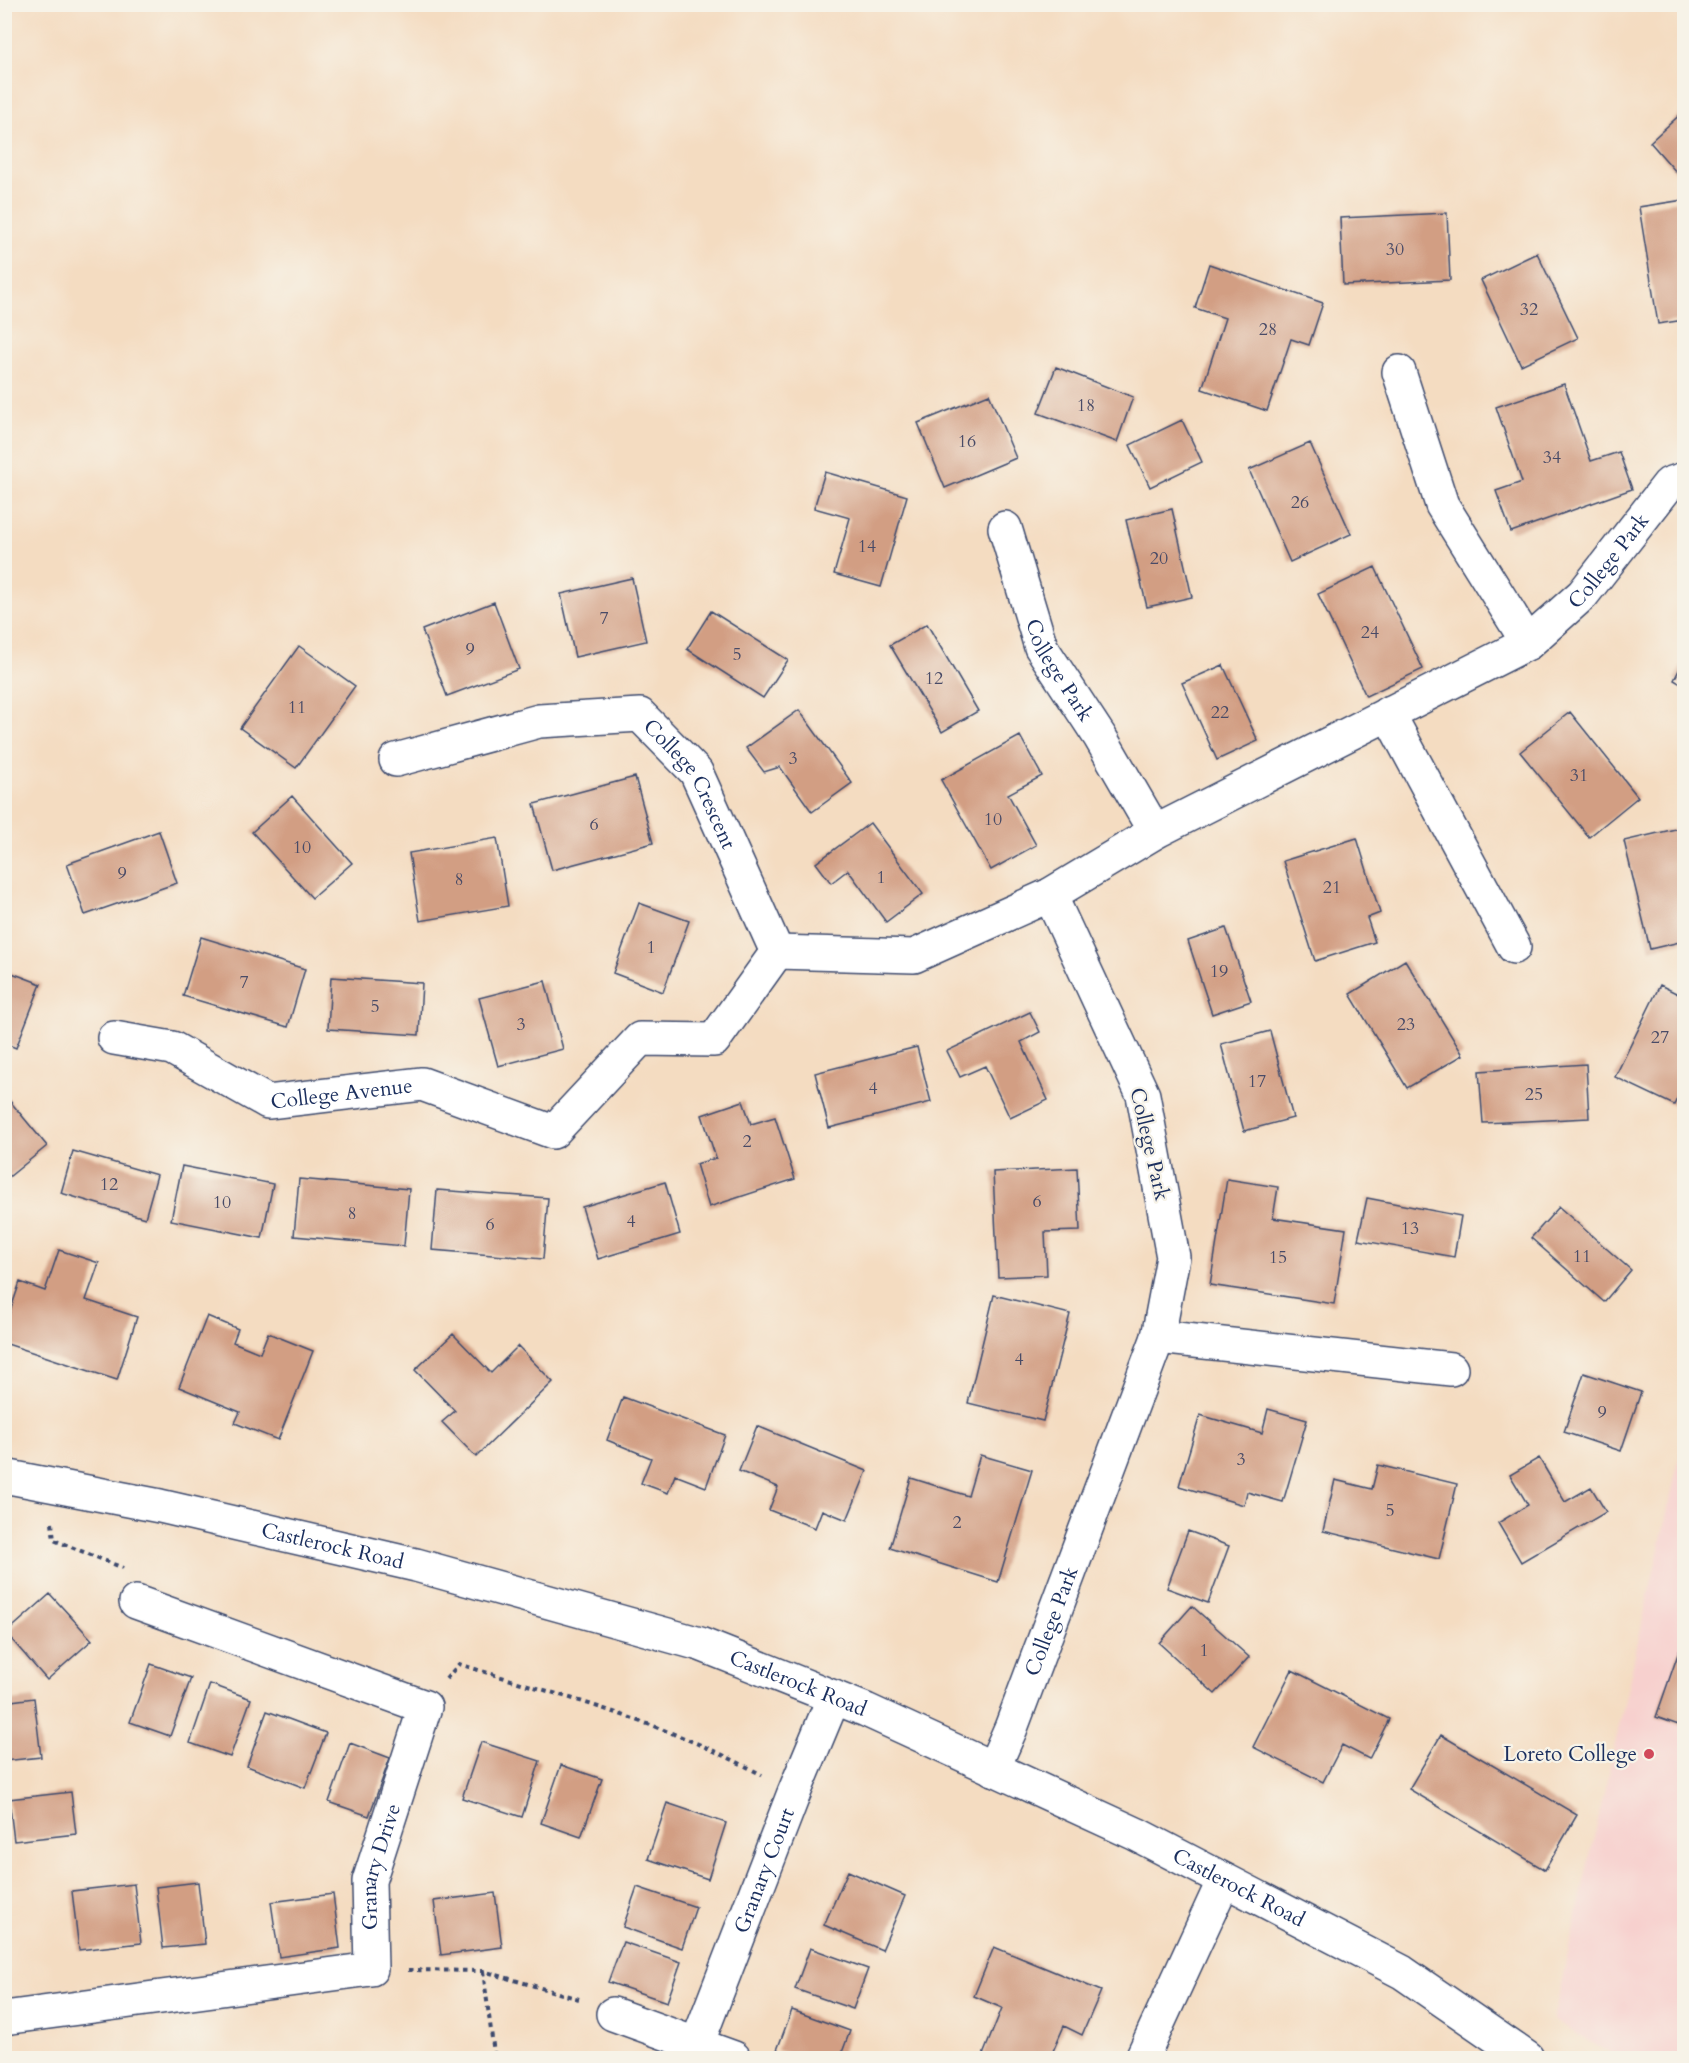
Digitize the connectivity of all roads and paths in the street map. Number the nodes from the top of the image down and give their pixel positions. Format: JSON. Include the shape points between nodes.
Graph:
{"nodes":[{"id":1,"x":1399,"y":372,"type":"dead end"},
{"id":2,"x":1684,"y":479,"type":"edge"},
{"id":3,"x":1005,"y":528,"type":"dead end"},
{"id":4,"x":1528,"y":643,"type":"junction"},
{"id":5,"x":1388,"y":714,"type":"junction"},
{"id":6,"x":396,"y":760,"type":"dead end"},
{"id":7,"x":1155,"y":832,"type":"junction"},
{"id":8,"x":1050,"y":895,"type":"junction"},
{"id":9,"x":1514,"y":947,"type":"dead end"},
{"id":10,"x":777,"y":952,"type":"junction"},
{"id":11,"x":114,"y":1038,"type":"dead end"},
{"id":12,"x":1158,"y":1337,"type":"junction"},
{"id":13,"x":1451,"y":1369,"type":"dead end"},
{"id":14,"x":4,"y":1476,"type":"edge"},
{"id":15,"x":136,"y":1602,"type":"dead end"},
{"id":16,"x":834,"y":1697,"type":"junction"},
{"id":17,"x":425,"y":1707,"type":"junction"},
{"id":18,"x":993,"y":1769,"type":"junction"},
{"id":19,"x":794,"y":1793,"type":"junction"},
{"id":20,"x":1224,"y":1880,"type":"junction"},
{"id":21,"x":371,"y":1969,"type":"junction"},
{"id":22,"x":483,"y":1971,"type":"junction"},
{"id":23,"x":613,"y":2014,"type":"joint"},
{"id":24,"x":4,"y":2018,"type":"edge"},
{"id":25,"x":697,"y":2044,"type":"junction"},
{"id":26,"x":493,"y":2058,"type":"edge"},
{"id":27,"x":734,"y":2058,"type":"edge"},
{"id":28,"x":1142,"y":2058,"type":"edge"},
{"id":29,"x":1527,"y":2058,"type":"edge"}],
"edges":[{"from":1,"to":4,"type":"street","via":[[1442,505]]},
{"from":2,"to":4,"type":"street","name":"College Park","via":[[1669,484],[1583,594]]},
{"from":3,"to":7,"type":"street","name":"College Park","via":[[1041,647],[1100,737]]},
{"from":4,"to":5,"type":"street","name":"College Park"},
{"from":5,"to":7,"type":"street","name":"College Park"},
{"from":5,"to":9,"type":"street"},
{"from":6,"to":10,"type":"street","name":"College Crescent","via":[[539,721],[640,715],[696,772]]},
{"from":7,"to":8,"type":"street","name":"College Park"},
{"from":8,"to":10,"type":"street","name":"College Park","via":[[914,956]]},
{"from":8,"to":12,"type":"street","name":"College Park","via":[[1143,1095],[1173,1257]]},
{"from":10,"to":11,"type":"street","name":"College Avenue","via":[[714,1040],[640,1039],[554,1132],[422,1084],[268,1102],[172,1048]]},
{"from":12,"to":13,"type":"street"},
{"from":12,"to":18,"type":"street","name":"College Park"},
{"from":14,"to":16,"type":"street","name":"Castlerock Road","via":[[160,1506],[416,1565],[700,1644]]},
{"from":15,"to":17,"type":"street"},
{"from":16,"to":18,"type":"street","name":"Castlerock Road"},
{"from":16,"to":19,"type":"street","name":"Granary Court"},
{"from":17,"to":19,"type":"path","via":[[459,1664],[612,1712],[723,1753]]},
{"from":17,"to":21,"type":"street","name":"Granary Drive","via":[[369,1881]]},
{"from":18,"to":20,"type":"street","name":"Castlerock Road","via":[[1136,1834]]},
{"from":19,"to":25,"type":"street","name":"Granary Court"},
{"from":20,"to":28,"type":"street"},
{"from":20,"to":29,"type":"street","name":"Castlerock Road","via":[[1402,1972]]},
{"from":21,"to":22,"type":"path"},
{"from":21,"to":24,"type":"street"},
{"from":22,"to":23,"type":"path"},
{"from":22,"to":26,"type":"path"},
{"from":23,"to":25,"type":"street"},
{"from":25,"to":27,"type":"street"}]}
